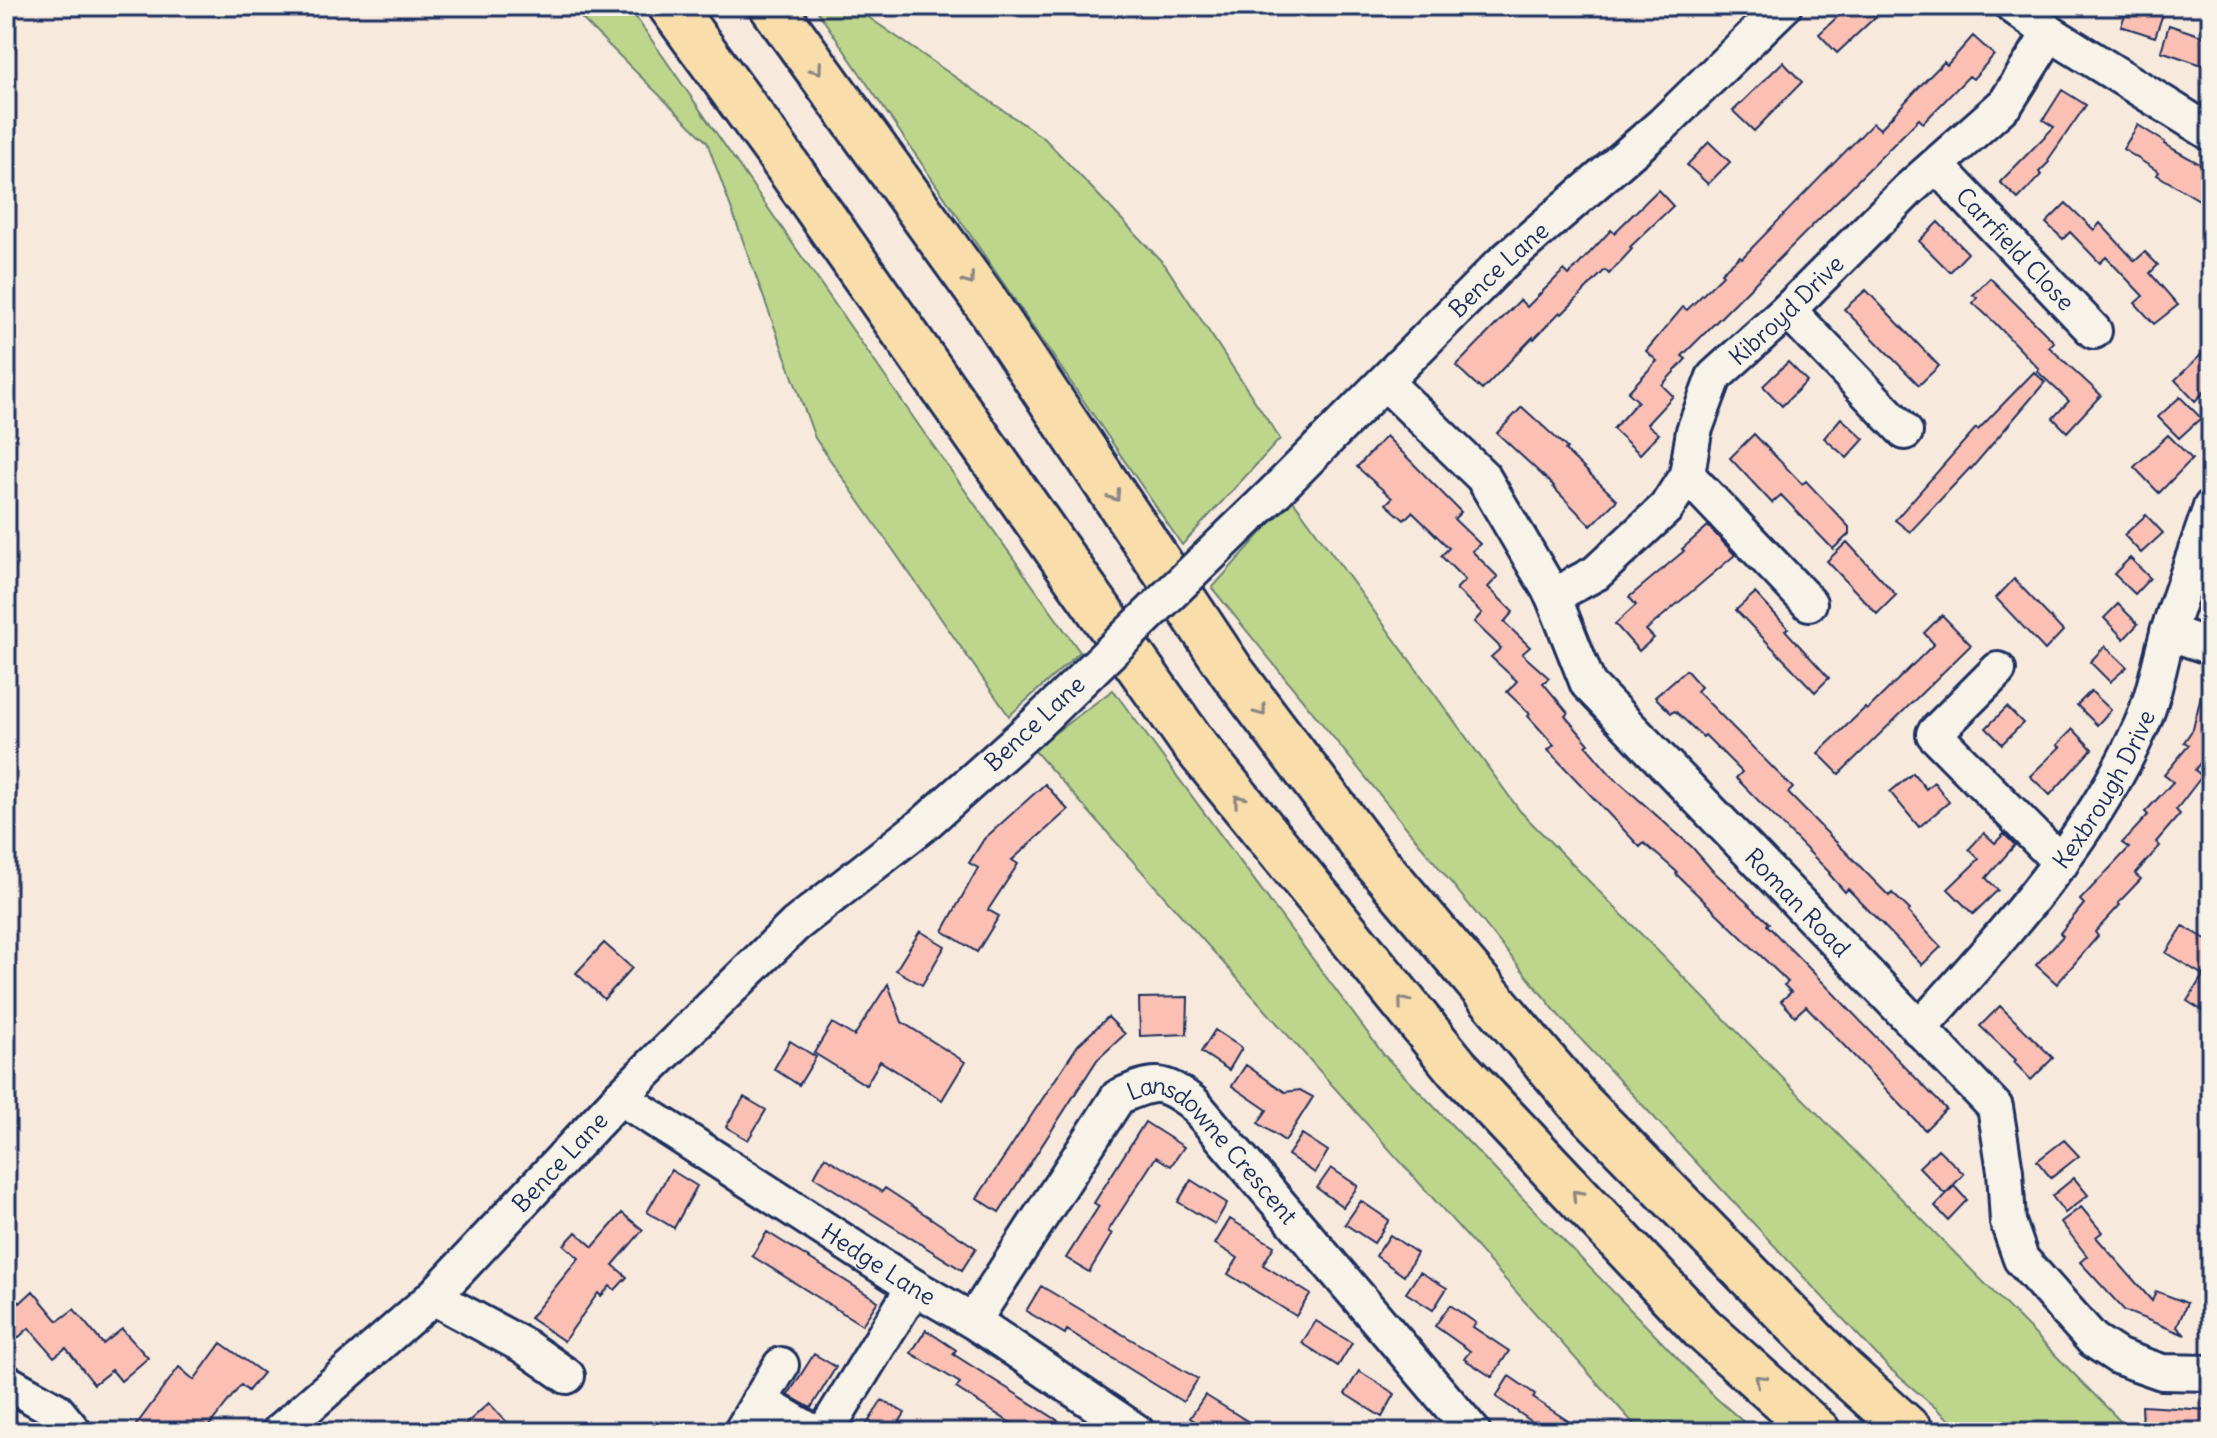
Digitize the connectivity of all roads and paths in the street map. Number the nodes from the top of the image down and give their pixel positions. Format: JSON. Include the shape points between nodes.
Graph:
{"nodes":[{"id":1,"x":671,"y":6,"type":"edge"},
{"id":2,"x":772,"y":6,"type":"edge"},
{"id":3,"x":1784,"y":6,"type":"edge"},
{"id":4,"x":2013,"y":6,"type":"edge"},
{"id":5,"x":2050,"y":33,"type":"junction"},
{"id":6,"x":2211,"y":133,"type":"edge"},
{"id":7,"x":1937,"y":166,"type":"junction"},
{"id":8,"x":1788,"y":310,"type":"junction"},
{"id":9,"x":2094,"y":331,"type":"dead end"},
{"id":10,"x":1385,"y":382,"type":"junction"},
{"id":11,"x":1905,"y":432,"type":"dead end"},
{"id":12,"x":1687,"y":475,"type":"junction"},
{"id":13,"x":2211,"y":507,"type":"edge"},
{"id":14,"x":1553,"y":596,"type":"junction"},
{"id":15,"x":1809,"y":603,"type":"dead end"},
{"id":16,"x":2168,"y":632,"type":"junction"},
{"id":17,"x":2211,"y":647,"type":"edge"},
{"id":18,"x":1998,"y":670,"type":"dead end"},
{"id":19,"x":2061,"y":863,"type":"junction"},
{"id":20,"x":1919,"y":1029,"type":"junction"},
{"id":21,"x":620,"y":1097,"type":"junction"},
{"id":22,"x":914,"y":1287,"type":"junction"},
{"id":23,"x":433,"y":1297,"type":"junction"},
{"id":24,"x":973,"y":1321,"type":"junction"},
{"id":25,"x":781,"y":1365,"type":"dead end"},
{"id":26,"x":2211,"y":1373,"type":"edge"},
{"id":27,"x":567,"y":1376,"type":"dead end"},
{"id":28,"x":6,"y":1382,"type":"edge"},
{"id":29,"x":1121,"y":1427,"type":"edge"},
{"id":30,"x":74,"y":1432,"type":"edge"},
{"id":31,"x":279,"y":1432,"type":"edge"},
{"id":32,"x":812,"y":1432,"type":"edge"},
{"id":33,"x":825,"y":1432,"type":"edge"},
{"id":34,"x":1473,"y":1432,"type":"edge"},
{"id":35,"x":1818,"y":1432,"type":"edge"},
{"id":36,"x":1911,"y":1432,"type":"edge"}],
"edges":[{"from":35,"to":1,"type":"highway","one_way":true,"via":[[1702,1328],[1457,1068],[1192,742]]},
{"from":2,"to":36,"type":"highway","one_way":true,"via":[[984,300],[1232,672],[1370,855],[1580,1103],[1843,1371]]},
{"from":3,"to":10,"type":"street","name":"Bence Lane","via":[[1663,124],[1501,264]]},
{"from":4,"to":5,"type":"street"},
{"from":5,"to":6,"type":"street"},
{"from":5,"to":7,"type":"street","name":"Kibroyd Drive","via":[[2006,103]]},
{"from":7,"to":8,"type":"street","name":"Kibroyd Drive"},
{"from":7,"to":9,"type":"street","name":"Carrfield Close"},
{"from":8,"to":11,"type":"street"},
{"from":8,"to":12,"type":"street","name":"Kibroyd Drive","via":[[1714,377],[1694,431]]},
{"from":10,"to":14,"type":"street","name":"Roman Road","via":[[1483,477]]},
{"from":10,"to":21,"type":"street","name":"Bence Lane","bridge":true,"via":[[1036,724],[924,824],[795,925]]},
{"from":12,"to":14,"type":"street","name":"Kibroyd Drive","via":[[1666,508],[1596,573]]},
{"from":12,"to":15,"type":"street"},
{"from":13,"to":16,"type":"street","name":"Kexbrough Drive"},
{"from":14,"to":20,"type":"street","name":"Roman Road","via":[[1588,684]]},
{"from":16,"to":17,"type":"street"},
{"from":16,"to":19,"type":"street","name":"Kexbrough Drive","via":[[2142,724]]},
{"from":18,"to":19,"type":"street","via":[[1934,734]]},
{"from":19,"to":20,"type":"street","name":"Kexbrough Drive"},
{"from":20,"to":26,"type":"street","name":"Roman Road","via":[[1995,1107],[2008,1222],[2021,1259],[2093,1340],[2119,1357],[2162,1372]]},
{"from":21,"to":22,"type":"street","name":"Hedge Lane"},
{"from":21,"to":23,"type":"street","name":"Bence Lane"},
{"from":22,"to":24,"type":"street","name":"Hedge Lane"},
{"from":22,"to":33,"type":"street"},
{"from":23,"to":27,"type":"street","via":[[524,1346]]},
{"from":23,"to":31,"type":"street","name":"Bence Lane"},
{"from":24,"to":29,"type":"street","name":"Hedge Lane"},
{"from":24,"to":34,"type":"street","name":"Lansdowne Crescent","via":[[1118,1097],[1147,1084],[1172,1087],[1193,1103]]},
{"from":25,"to":32,"type":"street","via":[[751,1415]]},
{"from":28,"to":30,"type":"street","via":[[56,1410]]}]}
